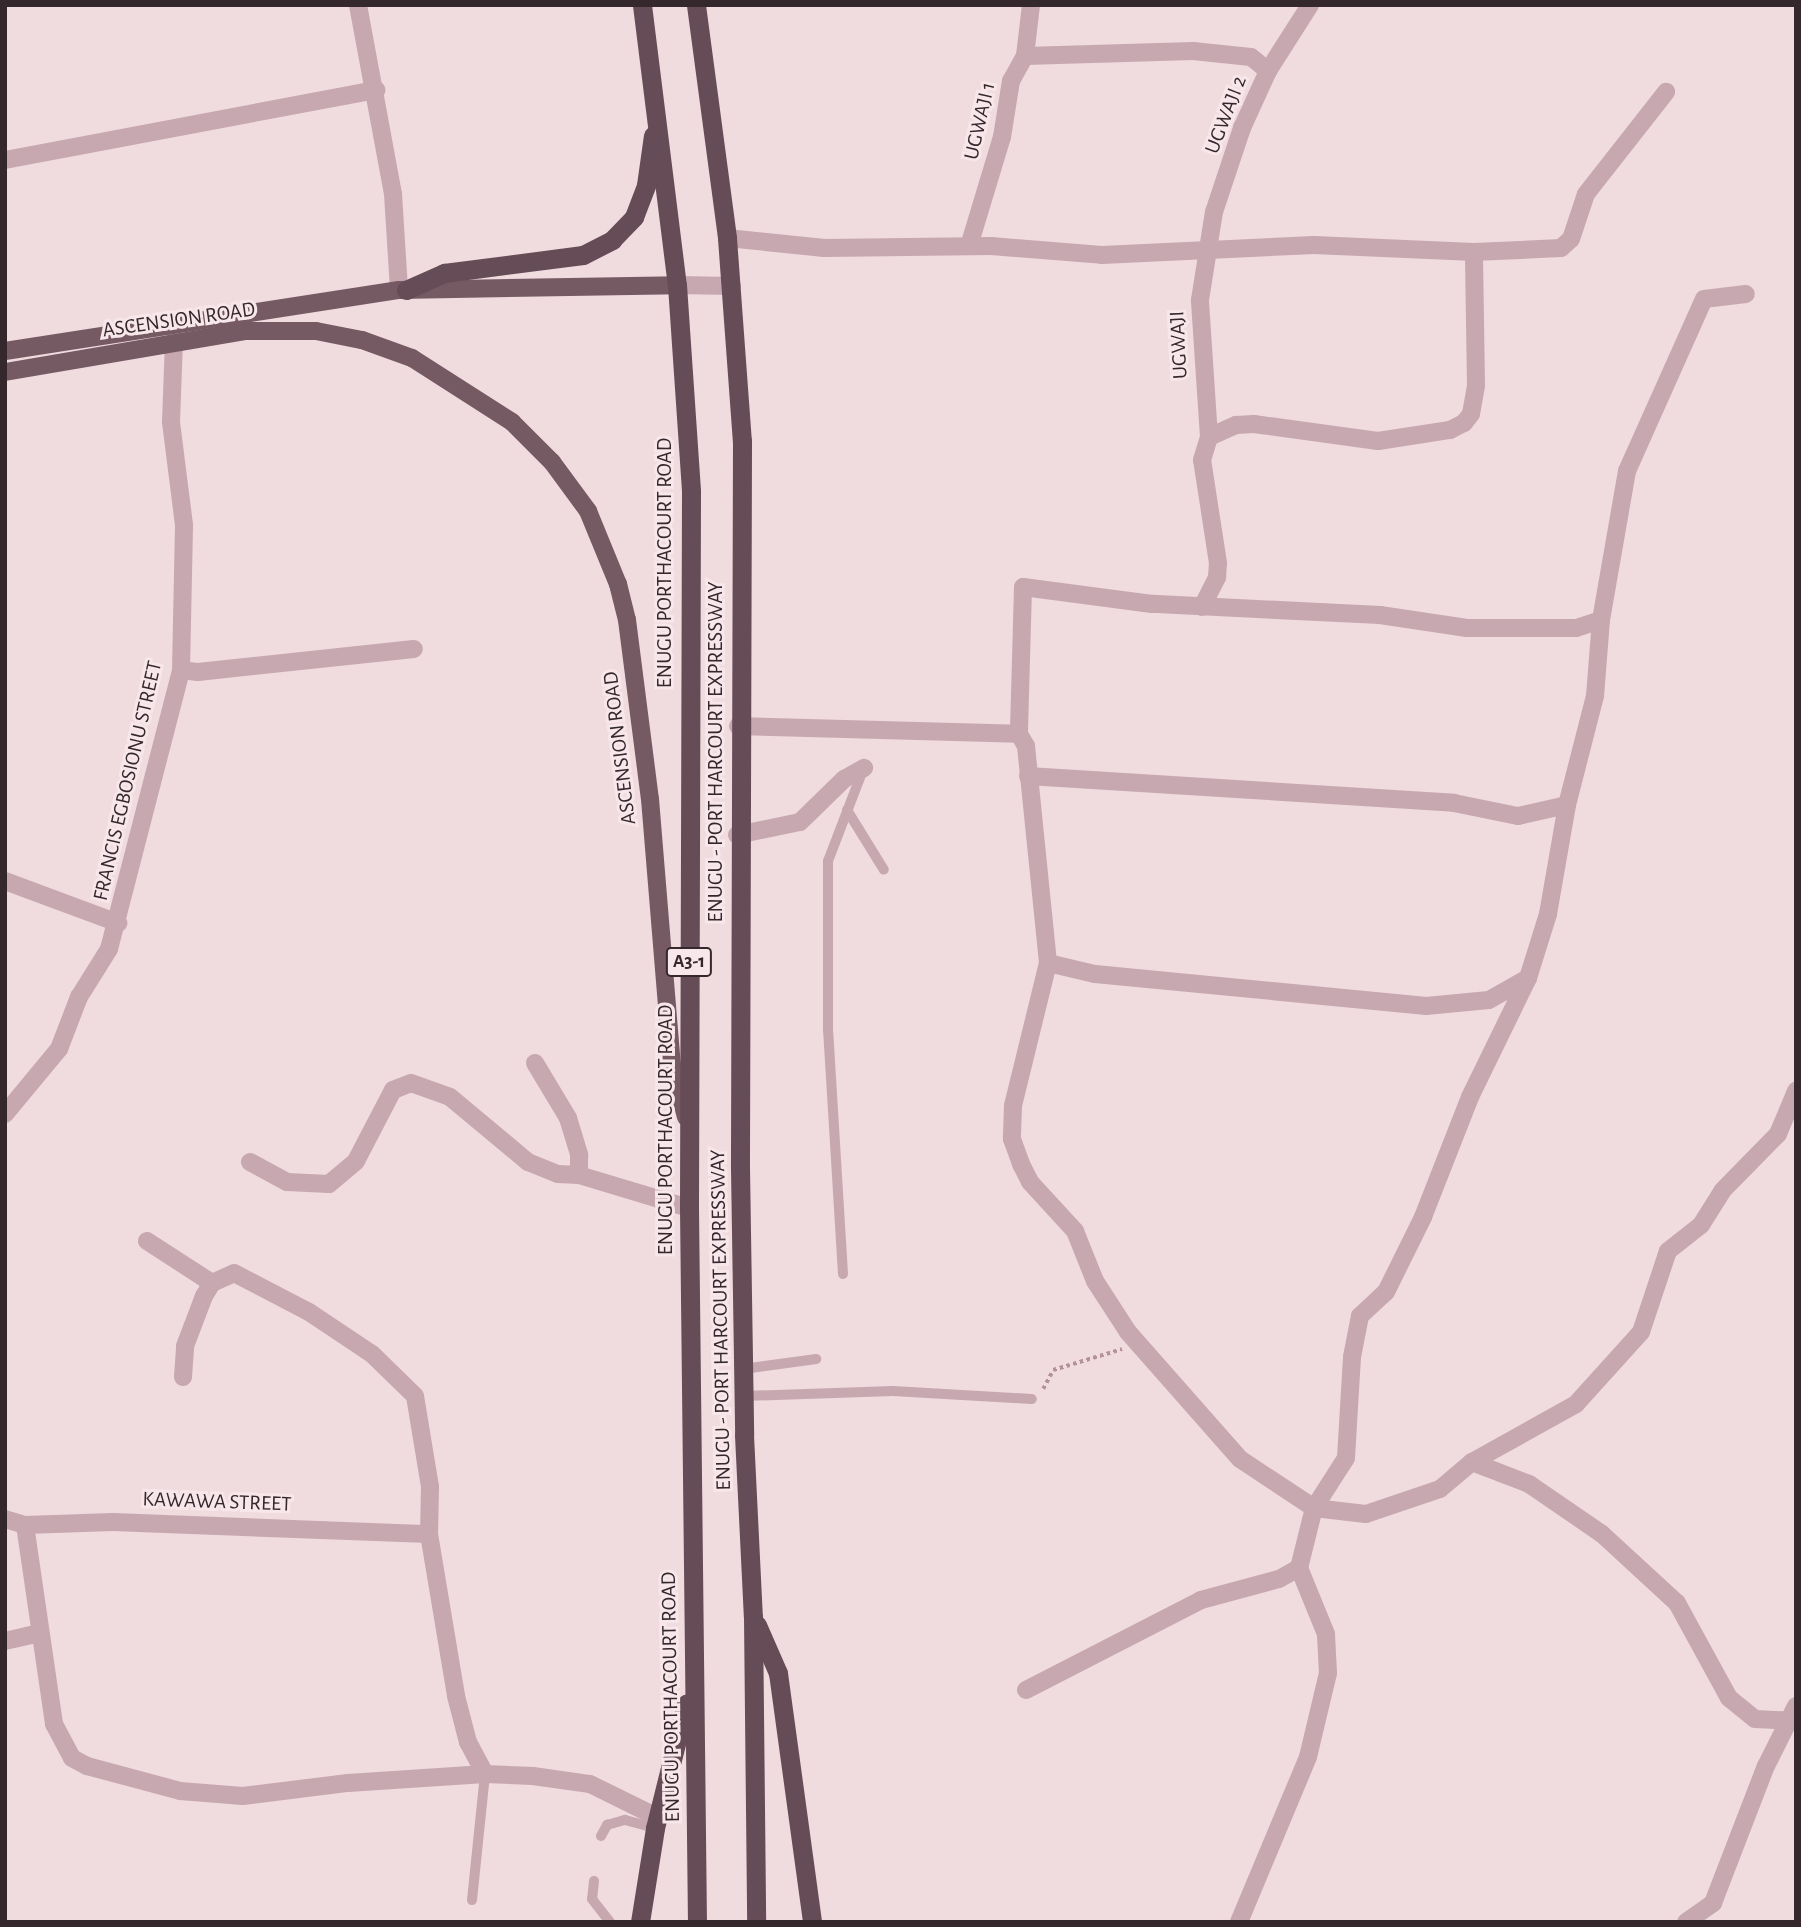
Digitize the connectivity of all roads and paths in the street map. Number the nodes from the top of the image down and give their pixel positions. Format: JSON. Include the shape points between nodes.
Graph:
{"nodes":[{"id":1,"x":358,"y":5,"type":"edge"},
{"id":2,"x":642,"y":5,"type":"edge"},
{"id":3,"x":696,"y":5,"type":"edge"},
{"id":4,"x":1031,"y":5,"type":"edge"},
{"id":5,"x":1310,"y":5,"type":"edge"},
{"id":6,"x":1025,"y":56,"type":"junction"},
{"id":7,"x":1268,"y":71,"type":"junction"},
{"id":8,"x":376,"y":90,"type":"junction"},
{"id":9,"x":1666,"y":92,"type":"dead end"},
{"id":10,"x":657,"y":106,"type":"junction"},
{"id":11,"x":5,"y":160,"type":"edge"},
{"id":12,"x":727,"y":238,"type":"junction"},
{"id":13,"x":969,"y":246,"type":"junction"},
{"id":14,"x":1207,"y":251,"type":"junction"},
{"id":15,"x":1474,"y":252,"type":"junction"},
{"id":16,"x":677,"y":285,"type":"junction"},
{"id":17,"x":732,"y":286,"type":"junction"},
{"id":18,"x":402,"y":290,"type":"junction"},
{"id":19,"x":1746,"y":294,"type":"dead end"},
{"id":20,"x":174,"y":341,"type":"junction"},
{"id":21,"x":5,"y":351,"type":"edge"},
{"id":22,"x":5,"y":372,"type":"edge"},
{"id":23,"x":1209,"y":437,"type":"junction"},
{"id":24,"x":1202,"y":607,"type":"junction"},
{"id":25,"x":1601,"y":620,"type":"junction"},
{"id":26,"x":414,"y":649,"type":"dead end"},
{"id":27,"x":181,"y":670,"type":"junction"},
{"id":28,"x":738,"y":726,"type":"junction"},
{"id":29,"x":1018,"y":734,"type":"junction"},
{"id":30,"x":864,"y":768,"type":"joint"},
{"id":31,"x":1028,"y":776,"type":"junction"},
{"id":32,"x":1567,"y":805,"type":"junction"},
{"id":33,"x":847,"y":810,"type":"junction"},
{"id":34,"x":737,"y":835,"type":"junction"},
{"id":35,"x":884,"y":870,"type":"dead end"},
{"id":36,"x":5,"y":881,"type":"edge"},
{"id":37,"x":118,"y":923,"type":"junction"},
{"id":38,"x":1048,"y":963,"type":"junction"},
{"id":39,"x":1528,"y":978,"type":"junction"},
{"id":40,"x":535,"y":1062,"type":"dead end"},
{"id":41,"x":1796,"y":1091,"type":"edge"},
{"id":42,"x":5,"y":1114,"type":"edge"},
{"id":43,"x":690,"y":1131,"type":"junction"},
{"id":44,"x":250,"y":1162,"type":"dead end"},
{"id":45,"x":579,"y":1175,"type":"junction"},
{"id":46,"x":689,"y":1208,"type":"junction"},
{"id":47,"x":147,"y":1241,"type":"dead end"},
{"id":48,"x":843,"y":1274,"type":"dead end"},
{"id":49,"x":212,"y":1283,"type":"junction"},
{"id":50,"x":1138,"y":1345,"type":"junction"},
{"id":51,"x":816,"y":1359,"type":"dead end"},
{"id":52,"x":743,"y":1369,"type":"junction"},
{"id":53,"x":183,"y":1377,"type":"dead end"},
{"id":54,"x":744,"y":1396,"type":"junction"},
{"id":55,"x":1032,"y":1399,"type":"joint"},
{"id":56,"x":1472,"y":1462,"type":"junction"},
{"id":57,"x":1322,"y":1509,"type":"junction"},
{"id":58,"x":5,"y":1518,"type":"edge"},
{"id":59,"x":25,"y":1525,"type":"junction"},
{"id":60,"x":429,"y":1534,"type":"junction"},
{"id":61,"x":1299,"y":1568,"type":"junction"},
{"id":62,"x":753,"y":1617,"type":"junction"},
{"id":63,"x":39,"y":1633,"type":"junction"},
{"id":64,"x":5,"y":1641,"type":"edge"},
{"id":65,"x":692,"y":1679,"type":"junction"},
{"id":66,"x":1026,"y":1690,"type":"dead end"},
{"id":67,"x":1792,"y":1716,"type":"edge"},
{"id":68,"x":485,"y":1774,"type":"junction"},
{"id":69,"x":656,"y":1823,"type":"junction"},
{"id":70,"x":601,"y":1836,"type":"dead end"},
{"id":71,"x":594,"y":1881,"type":"dead end"},
{"id":72,"x":472,"y":1900,"type":"dead end"},
{"id":73,"x":610,"y":1922,"type":"edge"},
{"id":74,"x":640,"y":1922,"type":"edge"},
{"id":75,"x":697,"y":1922,"type":"edge"},
{"id":76,"x":756,"y":1922,"type":"edge"},
{"id":77,"x":813,"y":1922,"type":"edge"},
{"id":78,"x":1239,"y":1922,"type":"edge"},
{"id":79,"x":1686,"y":1922,"type":"edge"}],
"edges":[{"from":1,"to":8,"type":"street"},
{"from":2,"to":10,"type":"highway","name":"ENUGU PORTHACOURT ROAD","number":"A3-1"},
{"from":3,"to":12,"type":"highway","name":"ENUGU - PORT HARCOURT EXPRESSWAY","number":"A3-1"},
{"from":4,"to":6,"type":"street","name":"UGWAJI 1"},
{"from":5,"to":7,"type":"street","name":"UGWAJI 2"},
{"from":6,"to":7,"type":"street","via":[[1193,51],[1251,57]]},
{"from":6,"to":13,"type":"street","name":"UGWAJI 1","via":[[1011,81],[1002,137]]},
{"from":7,"to":14,"type":"street","name":"UGWAJI 2","via":[[1242,128],[1214,212]]},
{"from":8,"to":11,"type":"street"},
{"from":8,"to":18,"type":"street"},
{"from":9,"to":15,"type":"street","via":[[1586,194],[1568,243],[1561,248]]},
{"from":10,"to":16,"type":"highway","name":"ENUGU PORTHACOURT ROAD","number":"A3-1"},
{"from":10,"to":18,"type":"highway","via":[[646,185],[634,217],[612,240],[583,255],[444,273]]},
{"from":12,"to":13,"type":"street","via":[[824,248]]},
{"from":12,"to":17,"type":"highway","name":"ENUGU - PORT HARCOURT EXPRESSWAY","number":"A3-1"},
{"from":13,"to":14,"type":"street","via":[[1102,255]]},
{"from":14,"to":15,"type":"street","via":[[1314,245]]},
{"from":14,"to":23,"type":"street","name":"UGWAJI","via":[[1200,328]]},
{"from":15,"to":23,"type":"street","via":[[1476,385],[1471,414],[1464,423],[1450,430],[1378,441],[1254,424],[1236,425]]},
{"from":16,"to":17,"type":"street"},
{"from":16,"to":18,"type":"main road","name":"ASCENSION ROAD"},
{"from":16,"to":43,"type":"highway","name":"ENUGU PORTHACOURT ROAD","number":"A3-1","via":[[691,492]]},
{"from":17,"to":28,"type":"highway","name":"ENUGU - PORT HARCOURT EXPRESSWAY","number":"A3-1","via":[[742,441]]},
{"from":18,"to":21,"type":"main road","name":"ASCENSION ROAD"},
{"from":19,"to":25,"type":"street","via":[[1704,299],[1627,471]]},
{"from":20,"to":22,"type":"main road","name":"ASCENSION ROAD"},
{"from":20,"to":27,"type":"street","name":"FRANCIS EGBOSIONU STREET","via":[[171,422],[184,525]]},
{"from":20,"to":43,"type":"main road","name":"ASCENSION ROAD","via":[[245,331],[316,331],[362,340],[412,358],[512,422],[552,462],[588,511],[614,572],[627,620],[650,799],[671,1065]]},
{"from":23,"to":24,"type":"street","name":"UGWAJI","via":[[1202,460],[1218,563],[1217,578]]},
{"from":24,"to":25,"type":"street","via":[[1380,615],[1467,628],[1576,628]]},
{"from":24,"to":29,"type":"street","via":[[1023,587]]},
{"from":25,"to":32,"type":"street","via":[[1595,696]]},
{"from":26,"to":27,"type":"street","via":[[198,672]]},
{"from":27,"to":37,"type":"street","name":"FRANCIS EGBOSIONU STREET"},
{"from":28,"to":29,"type":"street"},
{"from":28,"to":34,"type":"highway","name":"ENUGU - PORT HARCOURT EXPRESSWAY","number":"A3-1"},
{"from":29,"to":31,"type":"street","via":[[1026,746]]},
{"from":30,"to":33,"type":"lane"},
{"from":30,"to":34,"type":"street","via":[[844,779],[800,822]]},
{"from":31,"to":32,"type":"street","via":[[1454,803],[1518,816]]},
{"from":31,"to":38,"type":"street"},
{"from":32,"to":39,"type":"street","via":[[1556,882]]},
{"from":33,"to":35,"type":"lane"},
{"from":33,"to":48,"type":"lane","via":[[828,861],[828,1031]]},
{"from":34,"to":52,"type":"highway","name":"ENUGU - PORT HARCOURT EXPRESSWAY","number":"A3-1"},
{"from":36,"to":37,"type":"street"},
{"from":37,"to":42,"type":"street","name":"FRANCIS EGBOSIONU STREET","via":[[105,958],[79,996],[59,1049]]},
{"from":38,"to":39,"type":"street","via":[[1095,974],[1426,1006],[1489,1000]]},
{"from":38,"to":50,"type":"street","via":[[1019,1067],[1012,1139],[1030,1182],[1075,1231],[1095,1281]]},
{"from":39,"to":57,"type":"street","via":[[1494,1042],[1435,1178],[1429,1204],[1391,1281],[1360,1316],[1352,1357],[1346,1458]]},
{"from":40,"to":45,"type":"street","via":[[576,1139]]},
{"from":41,"to":56,"type":"street","via":[[1778,1134],[1723,1191],[1701,1225],[1668,1251],[1640,1332],[1626,1354],[1568,1410]]},
{"from":43,"to":46,"type":"highway","name":"ENUGU PORTHACOURT ROAD","number":"A3-1"},
{"from":44,"to":45,"type":"street","via":[[287,1182],[329,1184],[356,1161],[394,1090],[411,1083],[450,1097],[528,1162],[558,1174]]},
{"from":45,"to":46,"type":"street"},
{"from":46,"to":65,"type":"highway","name":"ENUGU PORTHACOURT ROAD","number":"A3-1"},
{"from":47,"to":49,"type":"street"},
{"from":49,"to":53,"type":"street","via":[[185,1346]]},
{"from":49,"to":60,"type":"street","via":[[234,1273],[242,1275],[309,1312],[397,1375],[415,1396],[419,1414],[430,1487]]},
{"from":50,"to":55,"type":"path","via":[[1053,1370]]},
{"from":50,"to":57,"type":"street","via":[[1240,1459]]},
{"from":51,"to":52,"type":"lane"},
{"from":52,"to":54,"type":"highway","name":"ENUGU - PORT HARCOURT EXPRESSWAY","number":"A3-1"},
{"from":54,"to":55,"type":"lane","via":[[893,1391]]},
{"from":54,"to":62,"type":"highway","name":"ENUGU - PORT HARCOURT EXPRESSWAY","number":"A3-1"},
{"from":56,"to":57,"type":"street","via":[[1440,1489],[1366,1514]]},
{"from":56,"to":67,"type":"street","via":[[1529,1484],[1602,1534],[1676,1603],[1730,1698],[1755,1719]]},
{"from":57,"to":61,"type":"street"},
{"from":58,"to":59,"type":"street","name":"KAWAWA STREET"},
{"from":59,"to":60,"type":"street","name":"KAWAWA STREET","via":[[113,1522]]},
{"from":59,"to":63,"type":"street"},
{"from":60,"to":68,"type":"street","via":[[456,1696],[468,1742]]},
{"from":61,"to":66,"type":"street","via":[[1279,1579],[1201,1600]]},
{"from":61,"to":78,"type":"street","via":[[1326,1634],[1328,1673],[1308,1757]]},
{"from":62,"to":76,"type":"highway","name":"ENUGU - PORT HARCOURT EXPRESSWAY","number":"A3-1"},
{"from":62,"to":77,"type":"highway","via":[[779,1673]]},
{"from":63,"to":64,"type":"street"},
{"from":63,"to":68,"type":"street","via":[[54,1724],[72,1758],[87,1766],[180,1791],[243,1796]]},
{"from":65,"to":69,"type":"highway"},
{"from":65,"to":75,"type":"highway","name":"ENUGU PORTHACOURT ROAD","number":"A3-1"},
{"from":67,"to":79,"type":"street","via":[[1713,1903]]},
{"from":68,"to":69,"type":"street","via":[[590,1784]]},
{"from":68,"to":72,"type":"lane"},
{"from":69,"to":70,"type":"lane","via":[[616,1821]]},
{"from":69,"to":74,"type":"highway"},
{"from":71,"to":73,"type":"lane","via":[[592,1899]]}]}
